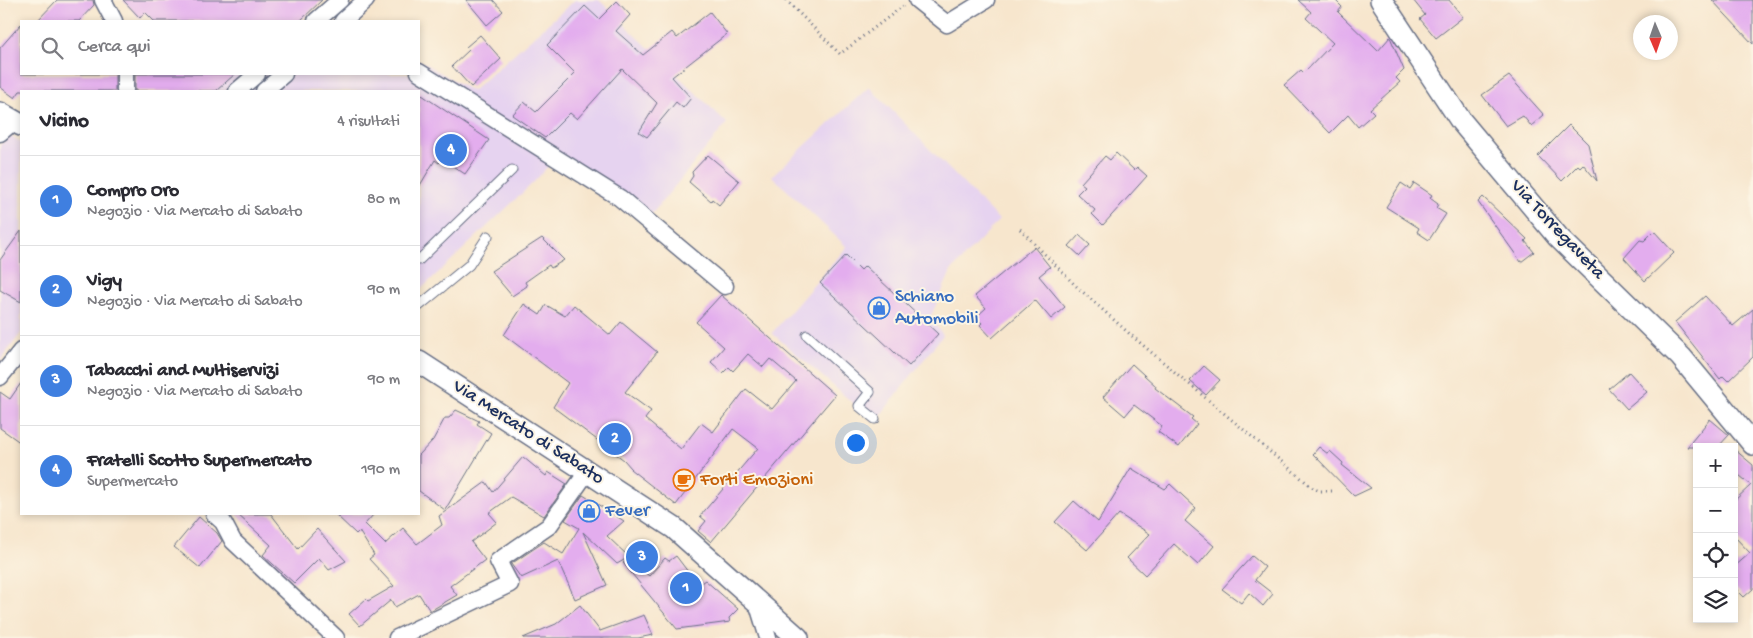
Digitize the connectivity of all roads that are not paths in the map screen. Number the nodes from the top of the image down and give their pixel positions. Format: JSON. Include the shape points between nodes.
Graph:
{"nodes":[{"id":1,"x":103,"y":0,"type":"edge"},
{"id":2,"x":340,"y":0,"type":"edge"},
{"id":3,"x":366,"y":0,"type":"edge"},
{"id":4,"x":986,"y":0,"type":"edge"},
{"id":5,"x":1381,"y":0,"type":"edge"},
{"id":6,"x":911,"y":3,"type":"edge"},
{"id":7,"x":113,"y":20,"type":"edge"},
{"id":8,"x":317,"y":20,"type":"edge"},
{"id":9,"x":344,"y":20,"type":"edge"},
{"id":10,"x":420,"y":73,"type":"edge"},
{"id":11,"x":125,"y":75,"type":"edge"},
{"id":12,"x":256,"y":75,"type":"edge"},
{"id":13,"x":283,"y":75,"type":"edge"},
{"id":14,"x":124,"y":90,"type":"edge"},
{"id":15,"x":239,"y":90,"type":"edge"},
{"id":16,"x":265,"y":90,"type":"edge"},
{"id":17,"x":512,"y":170,"type":"dead end"},
{"id":18,"x":488,"y":236,"type":"dead end"},
{"id":19,"x":420,"y":259,"type":"edge"},
{"id":20,"x":725,"y":286,"type":"dead end"},
{"id":21,"x":420,"y":305,"type":"edge"},
{"id":22,"x":807,"y":335,"type":"dead end"},
{"id":23,"x":20,"y":352,"type":"edge"},
{"id":24,"x":420,"y":363,"type":"edge"},
{"id":25,"x":0,"y":377,"type":"edge"},
{"id":26,"x":875,"y":419,"type":"dead end"},
{"id":27,"x":1753,"y":444,"type":"edge"},
{"id":28,"x":587,"y":472,"type":"junction"},
{"id":29,"x":215,"y":515,"type":"edge"},
{"id":30,"x":757,"y":602,"type":"junction"},
{"id":31,"x":336,"y":638,"type":"edge"},
{"id":32,"x":397,"y":638,"type":"edge"},
{"id":33,"x":768,"y":638,"type":"edge"},
{"id":34,"x":798,"y":638,"type":"edge"}],
"edges":[{"from":1,"to":7,"type":"street"},
{"from":2,"to":8,"type":"street"},
{"from":3,"to":9,"type":"street"},
{"from":4,"to":6,"type":"street","via":[[946,24]]},
{"from":5,"to":27,"type":"street","name":"Via Torregaveta","via":[[1461,121],[1558,237],[1681,357]]},
{"from":10,"to":20,"type":"street","via":[[620,198]]},
{"from":11,"to":14,"type":"street"},
{"from":12,"to":15,"type":"street"},
{"from":13,"to":16,"type":"street"},
{"from":17,"to":19,"type":"lane"},
{"from":18,"to":21,"type":"lane","via":[[469,264]]},
{"from":22,"to":26,"type":"lane","via":[[870,392],[859,406]]},
{"from":23,"to":25,"type":"street"},
{"from":24,"to":28,"type":"street","name":"Via Mercato di Sabato"},
{"from":28,"to":30,"type":"street","name":"Via Mercato di Sabato","via":[[674,528]]},
{"from":28,"to":32,"type":"street","via":[[549,526],[498,561],[510,584]]},
{"from":29,"to":31,"type":"street","via":[[224,522],[234,541]]},
{"from":30,"to":33,"type":"street"},
{"from":30,"to":34,"type":"street","name":"Via Mercato di Sabato"}]}
